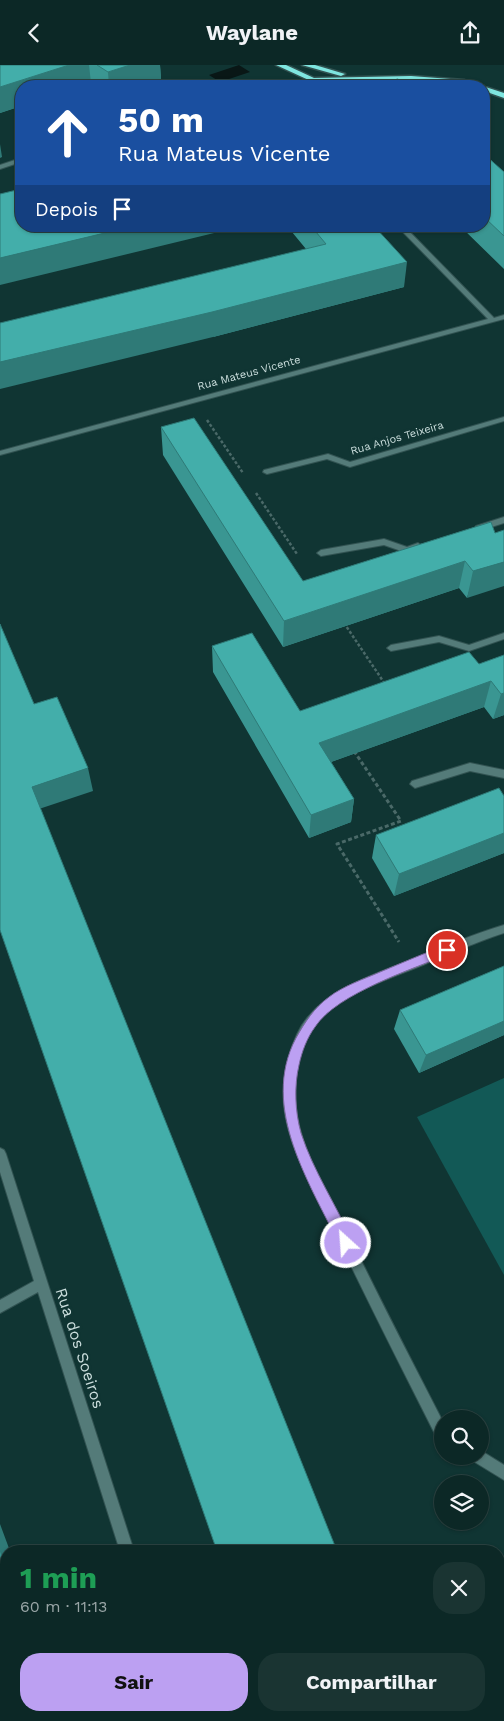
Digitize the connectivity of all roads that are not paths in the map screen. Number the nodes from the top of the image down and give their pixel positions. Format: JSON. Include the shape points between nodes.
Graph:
{"nodes":[{"id":1,"x":280,"y":65,"type":"edge"},
{"id":2,"x":306,"y":65,"type":"edge"},
{"id":3,"x":367,"y":80,"type":"junction"},
{"id":4,"x":438,"y":80,"type":"edge"},
{"id":5,"x":490,"y":90,"type":"edge"},
{"id":6,"x":504,"y":96,"type":"edge"},
{"id":7,"x":15,"y":162,"type":"edge"},
{"id":8,"x":0,"y":167,"type":"edge"},
{"id":9,"x":406,"y":232,"type":"edge"},
{"id":10,"x":504,"y":317,"type":"edge"},
{"id":11,"x":492,"y":320,"type":"junction"},
{"id":12,"x":504,"y":419,"type":"edge"},
{"id":13,"x":0,"y":453,"type":"edge"},
{"id":14,"x":267,"y":473,"type":"dead end"},
{"id":15,"x":504,"y":520,"type":"edge"},
{"id":16,"x":469,"y":531,"type":"edge"},
{"id":17,"x":425,"y":544,"type":"edge"},
{"id":18,"x":321,"y":553,"type":"dead end"},
{"id":19,"x":504,"y":636,"type":"edge"},
{"id":20,"x":391,"y":648,"type":"dead end"},
{"id":21,"x":504,"y":774,"type":"edge"},
{"id":22,"x":415,"y":784,"type":"dead end"},
{"id":23,"x":504,"y":929,"type":"edge"},
{"id":24,"x":0,"y":1154,"type":"edge"},
{"id":25,"x":41,"y":1283,"type":"junction"},
{"id":26,"x":0,"y":1307,"type":"edge"},
{"id":27,"x":434,"y":1417,"type":"edge"},
{"id":28,"x":489,"y":1463,"type":"edge"},
{"id":29,"x":504,"y":1473,"type":"edge"},
{"id":30,"x":125,"y":1545,"type":"edge"}],
"edges":[{"from":1,"to":3,"type":"highway","via":[[313,80]]},
{"from":2,"to":3,"type":"highway"},
{"from":3,"to":4,"type":"highway"},
{"from":5,"to":6,"type":"highway"},
{"from":7,"to":8,"type":"street"},
{"from":9,"to":11,"type":"street"},
{"from":10,"to":11,"type":"street","name":"Rua Mateus Vicente"},
{"from":11,"to":13,"type":"street","name":"Rua Mateus Vicente"},
{"from":12,"to":14,"type":"street","name":"Rua Anjos Teixeira","via":[[350,465],[328,456]]},
{"from":15,"to":16,"type":"street"},
{"from":17,"to":18,"type":"street","via":[[407,550],[384,542]]},
{"from":19,"to":20,"type":"street","via":[[469,647],[439,639]]},
{"from":21,"to":22,"type":"street","via":[[470,767]]},
{"from":23,"to":27,"type":"street","via":[[368,983],[334,1000],[311,1021],[297,1048],[290,1077],[290,1107],[295,1132],[306,1159]]},
{"from":24,"to":25,"type":"street","name":"Rua dos Soeiros"},
{"from":25,"to":26,"type":"street"},
{"from":25,"to":30,"type":"street","name":"Rua dos Soeiros"},
{"from":28,"to":29,"type":"street"}]}
